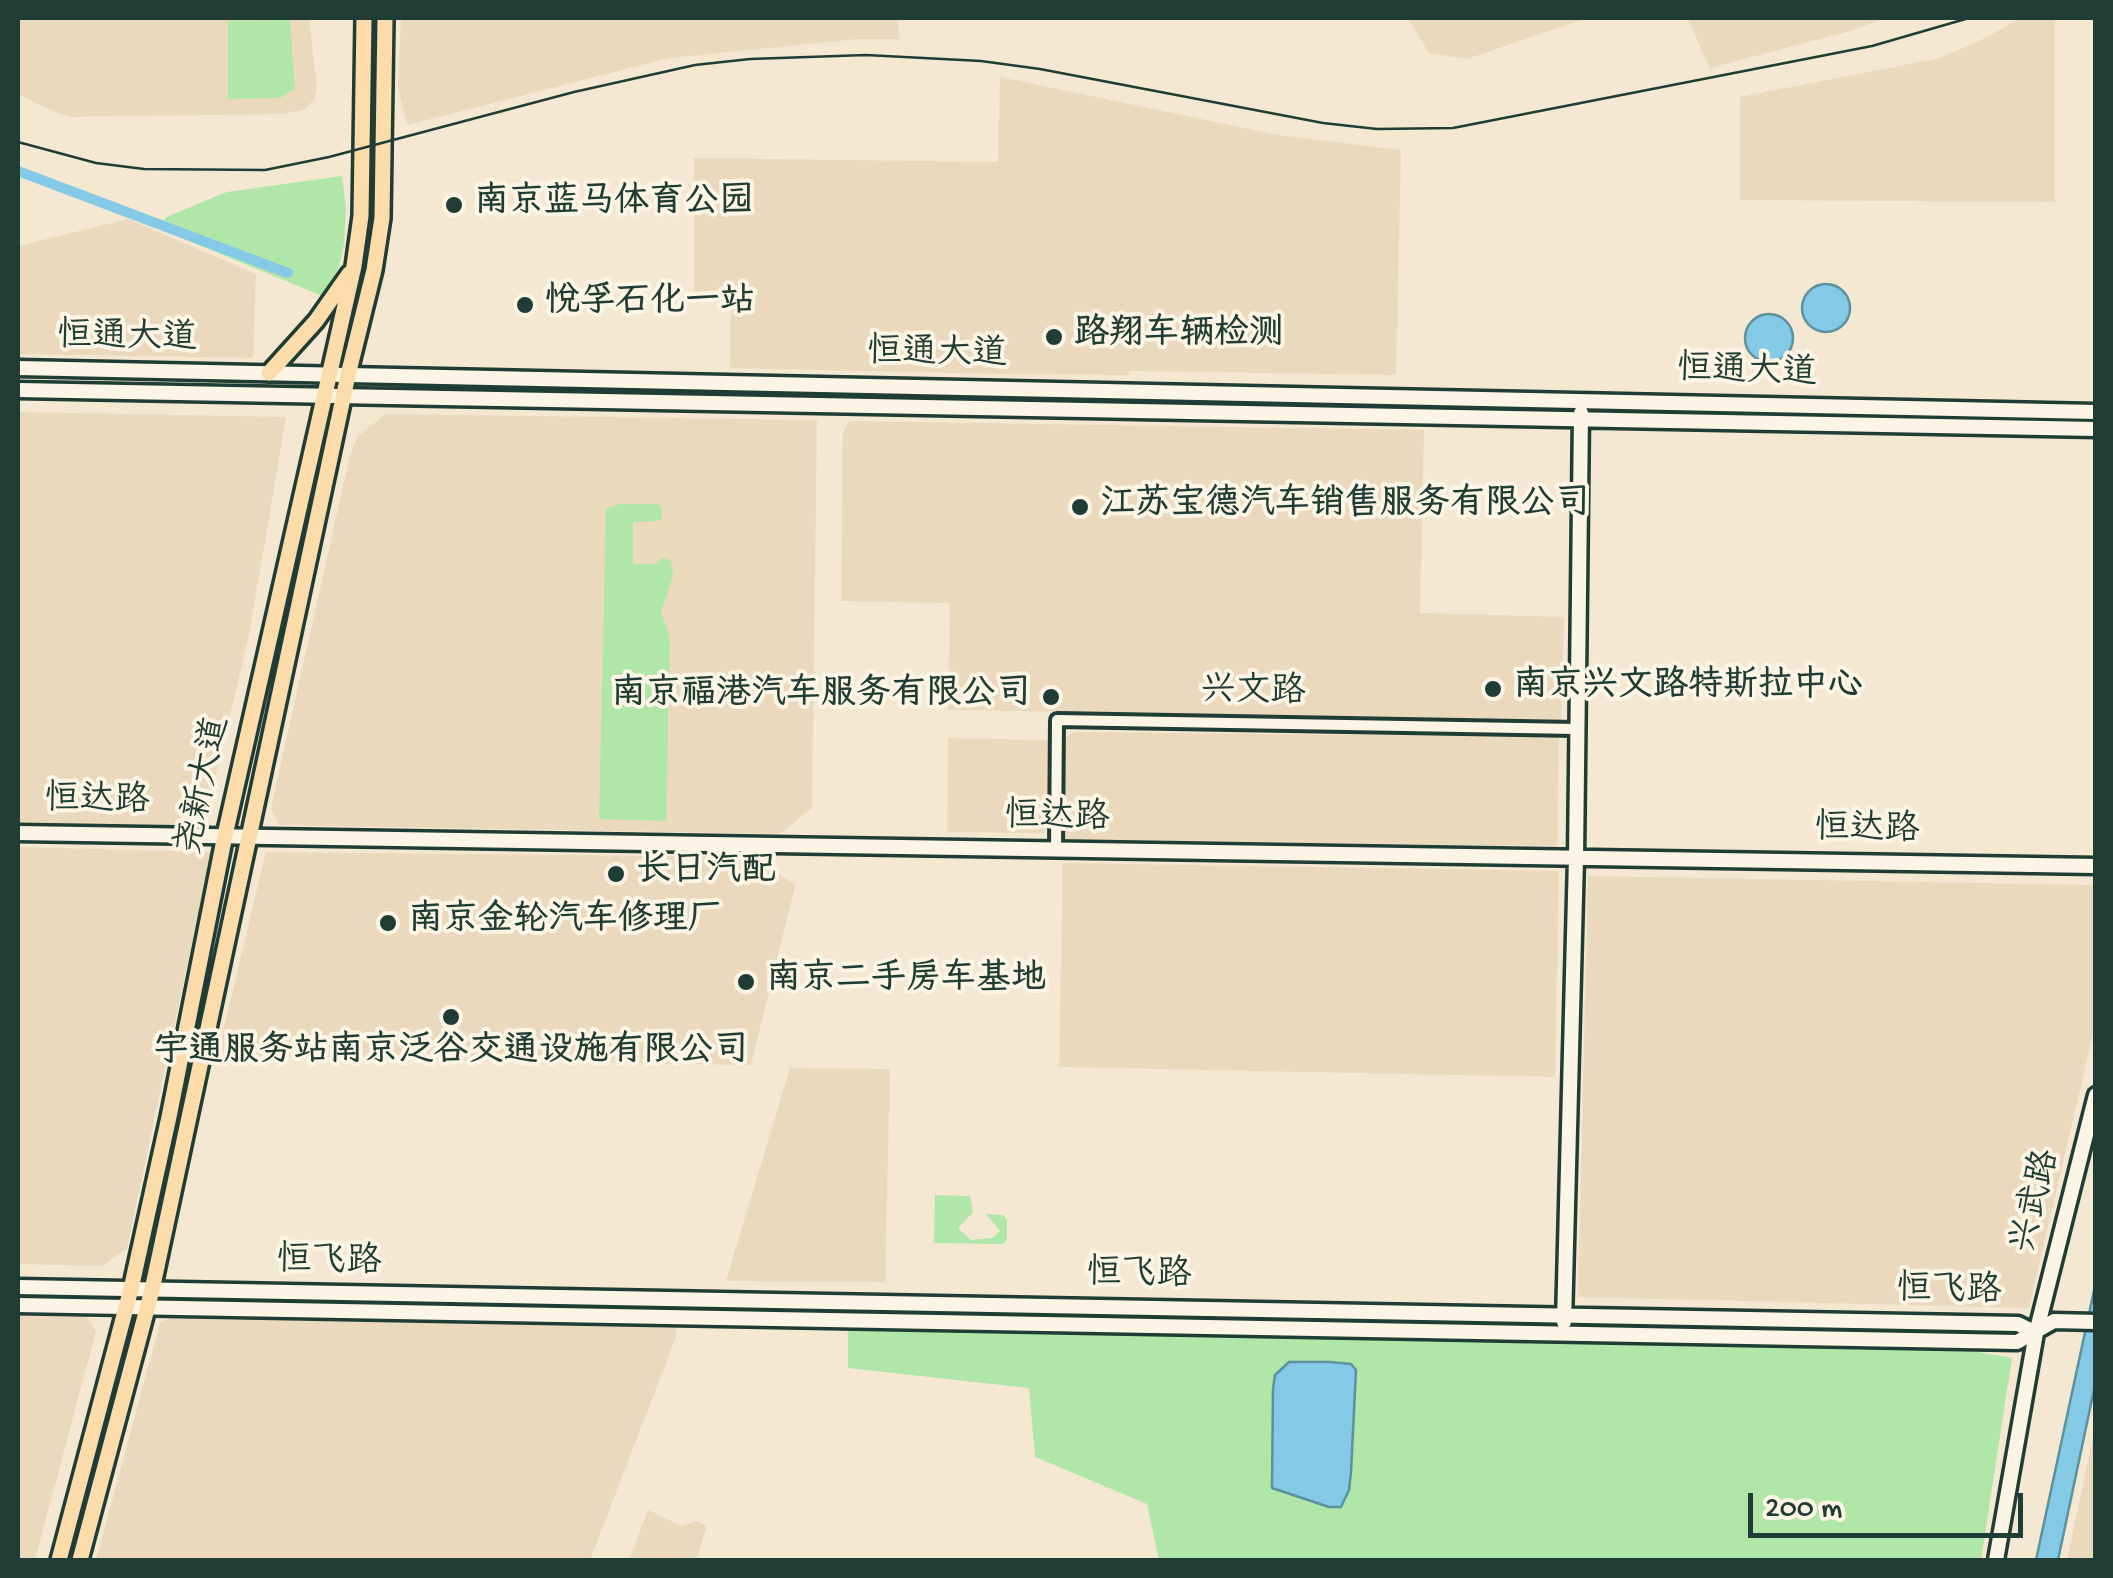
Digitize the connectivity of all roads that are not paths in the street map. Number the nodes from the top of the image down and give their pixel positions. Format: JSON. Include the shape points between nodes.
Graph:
{"nodes":[{"id":1,"x":364,"y":18,"type":"edge"},
{"id":2,"x":384,"y":18,"type":"edge"},
{"id":3,"x":354,"y":266,"type":"junction"},
{"id":4,"x":18,"y":368,"type":"edge"},
{"id":5,"x":269,"y":373,"type":"junction"},
{"id":6,"x":328,"y":374,"type":"junction"},
{"id":7,"x":348,"y":374,"type":"junction"},
{"id":8,"x":18,"y":390,"type":"edge"},
{"id":9,"x":322,"y":398,"type":"junction"},
{"id":10,"x":344,"y":398,"type":"junction"},
{"id":11,"x":1581,"y":399,"type":"junction"},
{"id":12,"x":2096,"y":412,"type":"edge"},
{"id":13,"x":1580,"y":419,"type":"junction"},
{"id":14,"x":2096,"y":429,"type":"edge"},
{"id":15,"x":1577,"y":729,"type":"junction"},
{"id":16,"x":18,"y":832,"type":"edge"},
{"id":17,"x":225,"y":835,"type":"junction"},
{"id":18,"x":252,"y":836,"type":"junction"},
{"id":19,"x":1056,"y":850,"type":"junction"},
{"id":20,"x":1576,"y":858,"type":"junction"},
{"id":21,"x":2096,"y":866,"type":"edge"},
{"id":22,"x":2096,"y":1095,"type":"edge"},
{"id":23,"x":18,"y":1288,"type":"edge"},
{"id":24,"x":131,"y":1290,"type":"junction"},
{"id":25,"x":152,"y":1290,"type":"junction"},
{"id":26,"x":18,"y":1305,"type":"edge"},
{"id":27,"x":126,"y":1307,"type":"junction"},
{"id":28,"x":147,"y":1308,"type":"junction"},
{"id":29,"x":1564,"y":1315,"type":"junction"},
{"id":30,"x":2096,"y":1322,"type":"edge"},
{"id":31,"x":1564,"y":1332,"type":"junction"},
{"id":32,"x":2036,"y":1333,"type":"junction"},
{"id":33,"x":59,"y":1560,"type":"edge"},
{"id":34,"x":80,"y":1560,"type":"edge"},
{"id":35,"x":1996,"y":1560,"type":"edge"}],
"edges":[{"from":1,"to":3,"type":"main road","name":"尧新大道"},
{"from":2,"to":7,"type":"main road","name":"尧新大道","via":[[382,218]]},
{"from":3,"to":5,"type":"main road","via":[[316,322]]},
{"from":3,"to":6,"type":"main road","name":"尧新大道"},
{"from":4,"to":5,"type":"main road","name":"恒通大道"},
{"from":5,"to":6,"type":"main road","name":"恒通大道"},
{"from":6,"to":7,"type":"main road","name":"恒通大道"},
{"from":6,"to":9,"type":"main road","name":"尧新大道"},
{"from":7,"to":10,"type":"main road","name":"尧新大道"},
{"from":7,"to":11,"type":"main road","name":"恒通大道"},
{"from":8,"to":9,"type":"main road","name":"恒通大道"},
{"from":9,"to":10,"type":"main road","name":"恒通大道"},
{"from":9,"to":17,"type":"main road","name":"尧新大道"},
{"from":10,"to":13,"type":"main road","name":"恒通大道"},
{"from":10,"to":18,"type":"main road","name":"尧新大道"},
{"from":11,"to":12,"type":"main road","name":"恒通大道"},
{"from":11,"to":13,"type":"main road"},
{"from":13,"to":14,"type":"main road","name":"恒通大道"},
{"from":13,"to":15,"type":"main road"},
{"from":15,"to":19,"type":"street","name":"兴文路","via":[[1058,720]]},
{"from":15,"to":20,"type":"main road"},
{"from":16,"to":17,"type":"main road","name":"恒达路"},
{"from":17,"to":18,"type":"main road","name":"恒达路"},
{"from":17,"to":24,"type":"main road","name":"尧新大道"},
{"from":18,"to":19,"type":"main road","name":"恒达路"},
{"from":18,"to":25,"type":"main road","name":"尧新大道"},
{"from":19,"to":20,"type":"main road","name":"恒达路"},
{"from":20,"to":21,"type":"main road","name":"恒达路"},
{"from":20,"to":29,"type":"main road"},
{"from":22,"to":32,"type":"main road","name":"兴武路"},
{"from":23,"to":24,"type":"main road","name":"恒飞路"},
{"from":24,"to":25,"type":"main road","name":"恒飞路"},
{"from":24,"to":27,"type":"main road","name":"尧新大道"},
{"from":25,"to":28,"type":"main road","name":"尧新大道"},
{"from":25,"to":29,"type":"main road","name":"恒飞路"},
{"from":26,"to":27,"type":"main road","name":"恒飞路"},
{"from":27,"to":28,"type":"main road","name":"恒飞路"},
{"from":27,"to":33,"type":"main road","name":"尧新大道"},
{"from":28,"to":31,"type":"main road","name":"恒飞路"},
{"from":28,"to":34,"type":"main road","name":"尧新大道"},
{"from":29,"to":31,"type":"main road"},
{"from":29,"to":32,"type":"main road","name":"恒飞路","via":[[2018,1324]]},
{"from":30,"to":32,"type":"main road","via":[[2054,1320]]},
{"from":31,"to":32,"type":"main road","name":"恒飞路","via":[[2017,1342]]},
{"from":32,"to":35,"type":"main road","name":"兴武路"}]}
